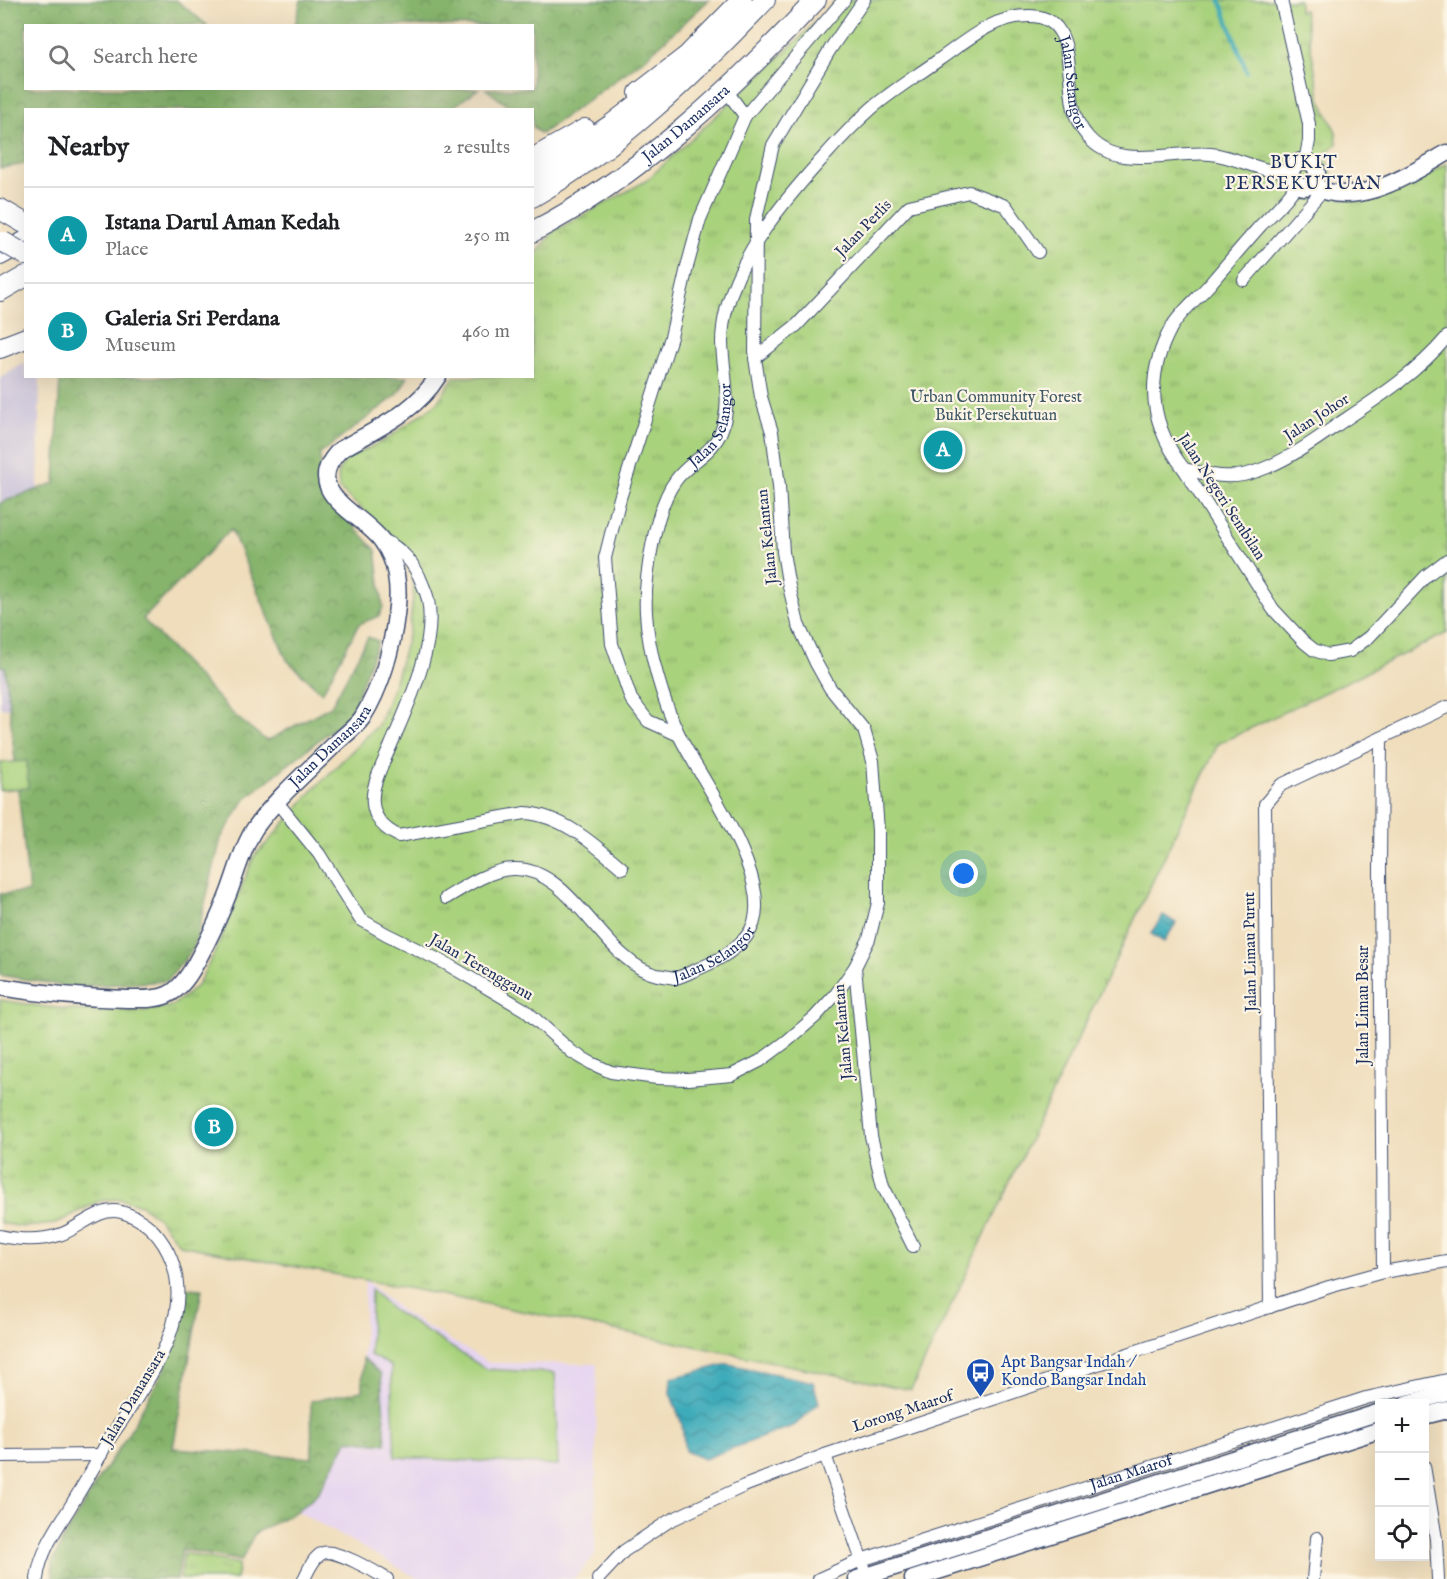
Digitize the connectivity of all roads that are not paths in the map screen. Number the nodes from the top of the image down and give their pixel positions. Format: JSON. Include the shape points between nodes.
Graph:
{"nodes":[{"id":1,"x":742,"y":0,"type":"edge"},
{"id":2,"x":758,"y":0,"type":"edge"},
{"id":3,"x":765,"y":0,"type":"edge"},
{"id":4,"x":816,"y":0,"type":"edge"},
{"id":5,"x":843,"y":0,"type":"edge"},
{"id":6,"x":864,"y":0,"type":"edge"},
{"id":7,"x":1281,"y":0,"type":"edge"},
{"id":8,"x":726,"y":90,"type":"junction"},
{"id":9,"x":745,"y":116,"type":"junction"},
{"id":10,"x":1447,"y":153,"type":"edge"},
{"id":11,"x":534,"y":158,"type":"edge"},
{"id":12,"x":1305,"y":161,"type":"junction"},
{"id":13,"x":534,"y":177,"type":"edge"},
{"id":14,"x":1305,"y":183,"type":"junction"},
{"id":15,"x":534,"y":196,"type":"edge"},
{"id":16,"x":0,"y":198,"type":"edge"},
{"id":17,"x":0,"y":209,"type":"edge"},
{"id":18,"x":22,"y":221,"type":"edge"},
{"id":19,"x":535,"y":233,"type":"edge"},
{"id":20,"x":24,"y":241,"type":"edge"},
{"id":21,"x":1,"y":246,"type":"edge"},
{"id":22,"x":755,"y":246,"type":"junction"},
{"id":23,"x":1038,"y":252,"type":"dead end"},
{"id":24,"x":24,"y":254,"type":"edge"},
{"id":25,"x":24,"y":277,"type":"edge"},
{"id":26,"x":1244,"y":280,"type":"dead end"},
{"id":27,"x":0,"y":291,"type":"edge"},
{"id":28,"x":1447,"y":337,"type":"edge"},
{"id":29,"x":24,"y":339,"type":"edge"},
{"id":30,"x":0,"y":348,"type":"edge"},
{"id":31,"x":754,"y":358,"type":"junction"},
{"id":32,"x":437,"y":378,"type":"edge"},
{"id":33,"x":1184,"y":469,"type":"junction"},
{"id":34,"x":381,"y":539,"type":"junction"},
{"id":35,"x":1447,"y":560,"type":"edge"},
{"id":36,"x":1447,"y":707,"type":"edge"},
{"id":37,"x":679,"y":735,"type":"junction"},
{"id":38,"x":1381,"y":738,"type":"junction"},
{"id":39,"x":277,"y":802,"type":"junction"},
{"id":40,"x":622,"y":868,"type":"dead end"},
{"id":41,"x":446,"y":898,"type":"dead end"},
{"id":42,"x":855,"y":967,"type":"junction"},
{"id":43,"x":0,"y":987,"type":"edge"},
{"id":44,"x":0,"y":1236,"type":"edge"},
{"id":45,"x":913,"y":1246,"type":"dead end"},
{"id":46,"x":1447,"y":1261,"type":"edge"},
{"id":47,"x":1383,"y":1272,"type":"junction"},
{"id":48,"x":1270,"y":1307,"type":"junction"},
{"id":49,"x":1447,"y":1380,"type":"edge"},
{"id":50,"x":1447,"y":1393,"type":"edge"},
{"id":51,"x":1425,"y":1399,"type":"edge"},
{"id":52,"x":1447,"y":1410,"type":"edge"},
{"id":53,"x":1375,"y":1414,"type":"edge"},
{"id":54,"x":1429,"y":1415,"type":"edge"},
{"id":55,"x":1375,"y":1432,"type":"edge"},
{"id":56,"x":101,"y":1455,"type":"junction"},
{"id":57,"x":825,"y":1455,"type":"junction"},
{"id":58,"x":0,"y":1456,"type":"edge"},
{"id":59,"x":1429,"y":1483,"type":"edge"},
{"id":60,"x":1317,"y":1538,"type":"dead end"},
{"id":61,"x":1442,"y":1539,"type":"edge"},
{"id":62,"x":930,"y":1556,"type":"junction"},
{"id":63,"x":863,"y":1573,"type":"edge"},
{"id":64,"x":933,"y":1576,"type":"edge"},
{"id":65,"x":37,"y":1579,"type":"edge"},
{"id":66,"x":304,"y":1579,"type":"edge"},
{"id":67,"x":387,"y":1579,"type":"edge"},
{"id":68,"x":598,"y":1579,"type":"edge"},
{"id":69,"x":819,"y":1579,"type":"edge"},
{"id":70,"x":913,"y":1579,"type":"edge"},
{"id":71,"x":1313,"y":1579,"type":"edge"},
{"id":72,"x":1438,"y":1579,"type":"edge"}],
"edges":[{"from":1,"to":11,"type":"main road","via":[[687,56],[655,82]]},
{"from":2,"to":13,"type":"main road","via":[[670,79]]},
{"from":3,"to":15,"type":"main road","name":"Jalan Damansara","via":[[642,119]]},
{"from":4,"to":8,"type":"main road","name":"Jalan Damansara"},
{"from":5,"to":9,"type":"street"},
{"from":6,"to":22,"type":"street","name":"Jalan Kelantan","via":[[772,145],[756,219]]},
{"from":7,"to":12,"type":"street","via":[[1309,124]]},
{"from":8,"to":9,"type":"street"},
{"from":8,"to":19,"type":"main road","name":"Jalan Damansara","via":[[639,163]]},
{"from":9,"to":37,"type":"street","via":[[700,219],[671,337],[605,558],[612,644],[631,699],[648,721]]},
{"from":10,"to":14,"type":"street","name":"Jalan Selangor","via":[[1386,185],[1353,194]]},
{"from":12,"to":14,"type":"street","via":[[1297,163]]},
{"from":12,"to":14,"type":"street","via":[[1314,165],[1317,173],[1315,182]]},
{"from":14,"to":22,"type":"street","name":"Jalan Selangor","via":[[1215,154],[1133,157],[1099,148],[1084,133],[1075,114],[1064,38],[1054,25],[1039,16],[1022,16],[1004,19],[980,31],[874,106],[780,205]]},
{"from":14,"to":26,"type":"street"},
{"from":14,"to":33,"type":"street","name":"Jalan Negeri Sembilan","via":[[1262,224],[1172,327],[1160,352],[1154,377],[1158,419],[1170,451]]},
{"from":16,"to":18,"type":"main road"},
{"from":17,"to":18,"type":"main road"},
{"from":20,"to":21,"type":"main road"},
{"from":21,"to":24,"type":"main road","bridge":true},
{"from":22,"to":31,"type":"street","name":"Jalan Kelantan"},
{"from":22,"to":37,"type":"street","name":"Jalan Selangor","via":[[738,276],[725,317],[722,338],[728,395],[721,432],[707,454],[679,475],[667,492],[649,553],[645,611],[653,663]]},
{"from":23,"to":31,"type":"street","name":"Jalan Perlis","via":[[1006,206],[969,192],[909,206],[797,325]]},
{"from":25,"to":27,"type":"main road"},
{"from":28,"to":33,"type":"street","name":"Jalan Johor","via":[[1388,391],[1281,461],[1243,475],[1214,476]]},
{"from":29,"to":30,"type":"main road"},
{"from":31,"to":42,"type":"street","name":"Jalan Kelantan","via":[[772,432],[783,552],[798,624],[830,688],[864,730],[873,761],[878,903],[869,939]]},
{"from":32,"to":34,"type":"street","name":"Jalan Damansara","via":[[412,408],[340,450],[327,468],[330,491],[336,500]]},
{"from":33,"to":35,"type":"street","name":"Jalan Negeri Sembilan","via":[[1273,609],[1304,642],[1328,655],[1350,651],[1368,637],[1426,576]]},
{"from":34,"to":39,"type":"street","name":"Jalan Damansara","via":[[397,585],[395,621],[378,684],[361,719]]},
{"from":34,"to":40,"type":"street","via":[[410,561],[420,579],[428,600],[429,633],[411,696],[374,789],[379,823],[399,836],[535,813],[579,834]]},
{"from":36,"to":38,"type":"street","name":"Jalan Limau Purut"},
{"from":37,"to":41,"type":"street","name":"Jalan Selangor","via":[[739,842],[755,888],[758,908],[749,934],[720,960],[675,978],[650,973],[627,960],[581,907],[542,874],[513,868],[477,879]]},
{"from":38,"to":47,"type":"street","name":"Jalan Limau Besar"},
{"from":38,"to":48,"type":"street","name":"Jalan Limau Purut","via":[[1281,786],[1265,804]]},
{"from":39,"to":42,"type":"street","name":"Jalan Terengganu","via":[[319,854],[360,919],[525,1010],[572,1052],[611,1072],[688,1079],[732,1075],[760,1061],[815,1017]]},
{"from":39,"to":43,"type":"street","name":"Jalan Damansara","via":[[254,830],[222,912],[187,979],[167,995],[142,999],[78,998]]},
{"from":42,"to":45,"type":"street","name":"Jalan Kelantan","via":[[871,1136],[884,1186]]},
{"from":44,"to":56,"type":"street","name":"Jalan Damansara","via":[[58,1236],[103,1213],[118,1211],[136,1216],[150,1227],[173,1262],[178,1302],[166,1344]]},
{"from":46,"to":47,"type":"street","name":"Lorong Maarof"},
{"from":47,"to":48,"type":"street","name":"Lorong Maarof"},
{"from":48,"to":57,"type":"street","name":"Lorong Maarof"},
{"from":49,"to":63,"type":"street","name":"Jalan Maarof","via":[[1366,1398]]},
{"from":50,"to":51,"type":"street"},
{"from":52,"to":54,"type":"street"},
{"from":53,"to":62,"type":"street","name":"Jalan Maarof"},
{"from":55,"to":64,"type":"street","name":"Jalan Maarof"},
{"from":56,"to":58,"type":"street"},
{"from":56,"to":65,"type":"street","name":"Jalan Damansara","via":[[45,1549]]},
{"from":57,"to":63,"type":"street"},
{"from":57,"to":68,"type":"street","name":"Lorong Maarof","via":[[744,1486],[669,1521],[624,1551]]},
{"from":59,"to":61,"type":"street"},
{"from":60,"to":71,"type":"street"},
{"from":61,"to":72,"type":"street"},
{"from":62,"to":63,"type":"street","name":"Jalan Maarof"},
{"from":62,"to":64,"type":"street"},
{"from":63,"to":69,"type":"street","name":"Jalan Maarof"},
{"from":64,"to":70,"type":"street","name":"Jalan Maarof"},
{"from":66,"to":67,"type":"street","via":[[316,1558],[330,1552]]}]}
